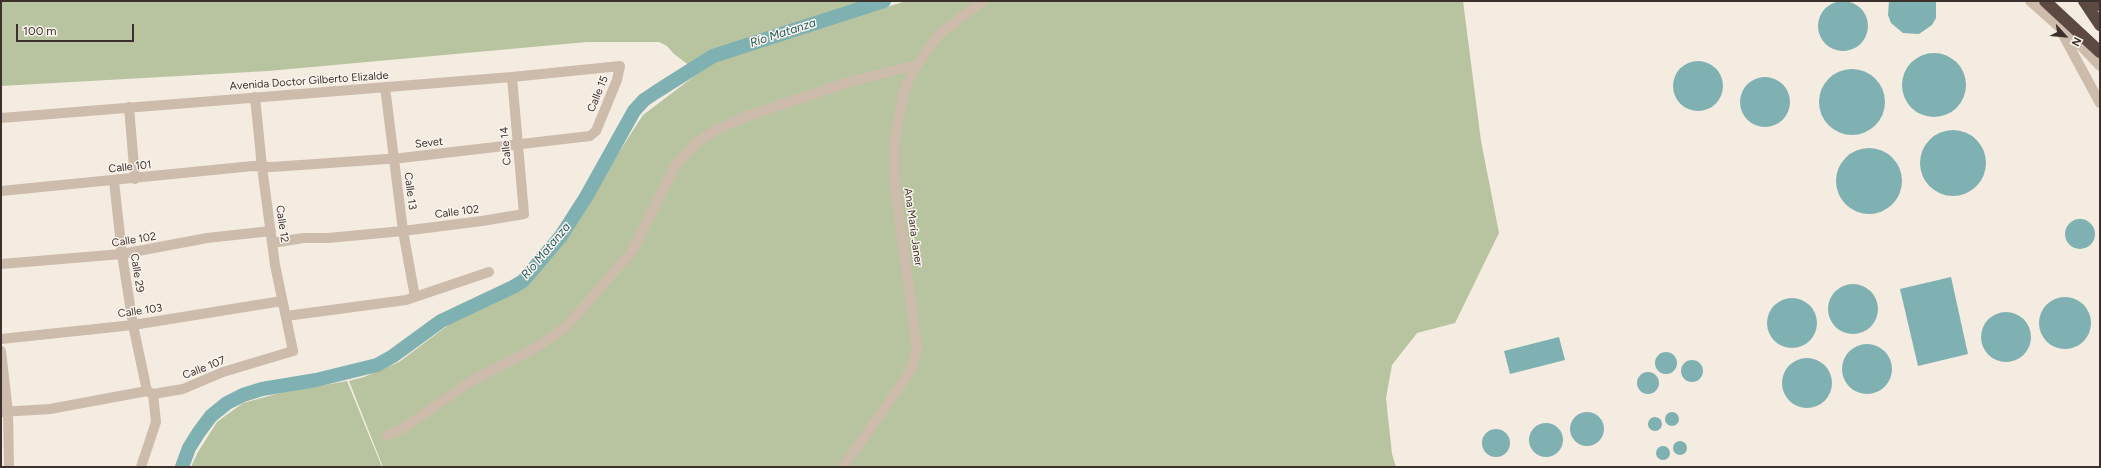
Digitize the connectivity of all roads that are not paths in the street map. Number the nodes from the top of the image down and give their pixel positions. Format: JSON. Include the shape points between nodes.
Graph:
{"nodes":[{"id":1,"x":983,"y":1,"type":"edge"},
{"id":2,"x":2030,"y":1,"type":"edge"},
{"id":3,"x":2045,"y":1,"type":"edge"},
{"id":4,"x":2084,"y":1,"type":"edge"},
{"id":5,"x":2098,"y":1,"type":"edge"},
{"id":6,"x":2100,"y":4,"type":"edge"},
{"id":7,"x":2100,"y":24,"type":"edge"},
{"id":8,"x":2059,"y":28,"type":"junction"},
{"id":9,"x":2100,"y":52,"type":"edge"},
{"id":10,"x":917,"y":65,"type":"junction"},
{"id":11,"x":620,"y":66,"type":"joint"},
{"id":12,"x":2100,"y":66,"type":"edge"},
{"id":13,"x":512,"y":77,"type":"junction"},
{"id":14,"x":385,"y":87,"type":"junction"},
{"id":15,"x":255,"y":97,"type":"junction"},
{"id":16,"x":2100,"y":103,"type":"edge"},
{"id":17,"x":129,"y":107,"type":"junction"},
{"id":18,"x":1,"y":118,"type":"edge"},
{"id":19,"x":596,"y":131,"type":"joint"},
{"id":20,"x":518,"y":146,"type":"junction"},
{"id":21,"x":394,"y":158,"type":"junction"},
{"id":22,"x":262,"y":167,"type":"junction"},
{"id":23,"x":135,"y":179,"type":"junction"},
{"id":24,"x":114,"y":181,"type":"junction"},
{"id":25,"x":1,"y":191,"type":"edge"},
{"id":26,"x":524,"y":214,"type":"joint"},
{"id":27,"x":271,"y":231,"type":"junction"},
{"id":28,"x":403,"y":231,"type":"junction"},
{"id":29,"x":273,"y":243,"type":"junction"},
{"id":30,"x":122,"y":254,"type":"junction"},
{"id":31,"x":1,"y":264,"type":"edge"},
{"id":32,"x":489,"y":272,"type":"dead end"},
{"id":33,"x":414,"y":297,"type":"junction"},
{"id":34,"x":282,"y":301,"type":"junction"},
{"id":35,"x":286,"y":316,"type":"junction"},
{"id":36,"x":133,"y":325,"type":"junction"},
{"id":37,"x":1,"y":339,"type":"edge"},
{"id":38,"x":1,"y":351,"type":"edge"},
{"id":39,"x":291,"y":353,"type":"joint"},
{"id":40,"x":150,"y":393,"type":"junction"},
{"id":41,"x":4,"y":412,"type":"edge"},
{"id":42,"x":388,"y":436,"type":"dead end"},
{"id":43,"x":9,"y":467,"type":"edge"},
{"id":44,"x":141,"y":467,"type":"edge"},
{"id":45,"x":843,"y":467,"type":"edge"}],
"edges":[{"from":1,"to":10,"type":"street","name":"Ana María Janer","via":[[938,35]]},
{"from":2,"to":8,"type":"street"},
{"from":3,"to":9,"type":"highway"},
{"from":4,"to":7,"type":"highway"},
{"from":5,"to":6,"type":"highway"},
{"from":8,"to":12,"type":"street"},
{"from":8,"to":16,"type":"street"},
{"from":10,"to":42,"type":"street","via":[[849,82],[747,116],[697,142],[675,166],[632,251],[567,326],[537,347],[470,382]]},
{"from":10,"to":45,"type":"street","name":"Ana María Janer","via":[[904,91],[894,144],[894,178],[917,348],[913,364],[905,379]]},
{"from":11,"to":13,"type":"street","name":"Avenida Doctor Gilberto Elizalde"},
{"from":11,"to":19,"type":"street","name":"Calle 15","via":[[618,80]]},
{"from":13,"to":14,"type":"street","name":"Avenida Doctor Gilberto Elizalde"},
{"from":13,"to":20,"type":"street","name":"Calle 14"},
{"from":14,"to":15,"type":"street","name":"Avenida Doctor Gilberto Elizalde"},
{"from":14,"to":21,"type":"street","name":"Calle 13"},
{"from":15,"to":17,"type":"street","name":"Avenida Doctor Gilberto Elizalde"},
{"from":15,"to":22,"type":"street","name":"Calle 12"},
{"from":17,"to":18,"type":"street","name":"Avenida Doctor Gilberto Elizalde"},
{"from":17,"to":23,"type":"street"},
{"from":19,"to":20,"type":"street","name":"Sevet","via":[[590,136]]},
{"from":20,"to":21,"type":"street","name":"Sevet"},
{"from":20,"to":26,"type":"street","name":"Calle 14"},
{"from":21,"to":22,"type":"street","name":"Sevet"},
{"from":21,"to":28,"type":"street","name":"Calle 13"},
{"from":22,"to":23,"type":"street","name":"Calle 101"},
{"from":22,"to":27,"type":"street","name":"Calle 12"},
{"from":23,"to":24,"type":"street","name":"Calle 101"},
{"from":24,"to":25,"type":"street","name":"Calle 101"},
{"from":24,"to":30,"type":"street","name":"Calle 29"},
{"from":26,"to":28,"type":"street","name":"Calle 102","via":[[482,222]]},
{"from":27,"to":29,"type":"street","name":"Calle 12"},
{"from":27,"to":30,"type":"street","name":"Calle 102","via":[[207,238]]},
{"from":28,"to":29,"type":"street","name":"Calle 102","via":[[303,238]]},
{"from":28,"to":33,"type":"street","name":"Calle 13"},
{"from":29,"to":34,"type":"street","name":"Calle 12"},
{"from":30,"to":31,"type":"street","name":"Calle 102"},
{"from":30,"to":36,"type":"street","name":"Calle 29"},
{"from":32,"to":33,"type":"street"},
{"from":33,"to":35,"type":"street","via":[[396,302]]},
{"from":34,"to":35,"type":"street","name":"Calle 12"},
{"from":34,"to":36,"type":"street","name":"Calle 103"},
{"from":35,"to":39,"type":"street","name":"Calle 12","via":[[294,348]]},
{"from":36,"to":37,"type":"street","name":"Calle 103"},
{"from":36,"to":40,"type":"street","name":"Calle 29"},
{"from":38,"to":41,"type":"street"},
{"from":39,"to":40,"type":"street","name":"Calle 107","via":[[223,372],[183,389]]},
{"from":40,"to":41,"type":"street","name":"Calle 107","via":[[50,409]]},
{"from":40,"to":44,"type":"street","via":[[156,422]]},
{"from":41,"to":43,"type":"street"}]}
